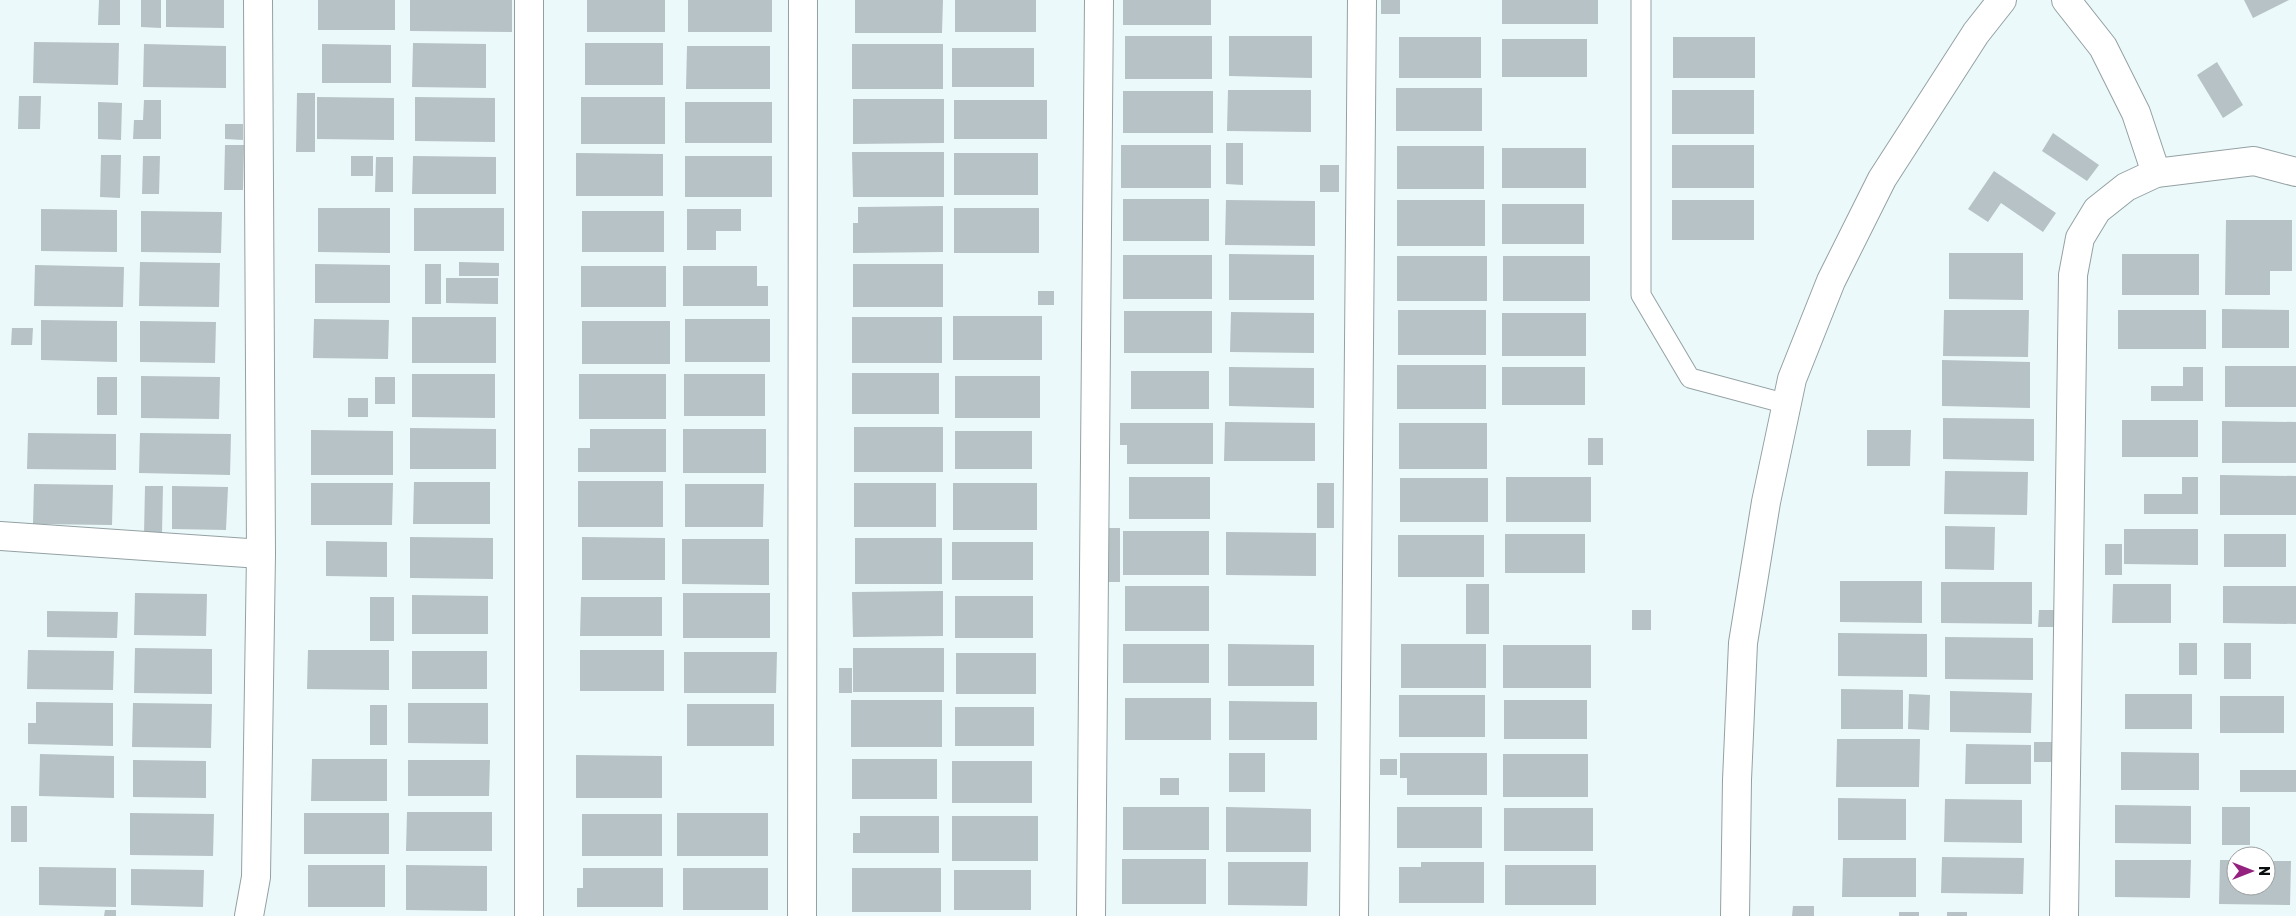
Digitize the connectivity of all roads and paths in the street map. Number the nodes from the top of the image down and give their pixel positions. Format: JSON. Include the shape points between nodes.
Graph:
{"nodes":[{"id":1,"x":258,"y":0,"type":"edge"},
{"id":2,"x":529,"y":0,"type":"edge"},
{"id":3,"x":804,"y":0,"type":"edge"},
{"id":4,"x":1099,"y":0,"type":"edge"},
{"id":5,"x":1362,"y":0,"type":"edge"},
{"id":6,"x":1641,"y":0,"type":"edge"},
{"id":7,"x":2002,"y":0,"type":"edge"},
{"id":8,"x":2066,"y":0,"type":"edge"},
{"id":9,"x":2296,"y":172,"type":"edge"},
{"id":10,"x":2156,"y":173,"type":"junction"},
{"id":11,"x":1787,"y":404,"type":"junction"},
{"id":12,"x":0,"y":536,"type":"edge"},
{"id":13,"x":261,"y":554,"type":"junction"},
{"id":14,"x":249,"y":916,"type":"edge"},
{"id":15,"x":529,"y":916,"type":"edge"},
{"id":16,"x":802,"y":916,"type":"edge"},
{"id":17,"x":1091,"y":916,"type":"edge"},
{"id":18,"x":1354,"y":916,"type":"edge"},
{"id":19,"x":1735,"y":916,"type":"edge"},
{"id":20,"x":2064,"y":916,"type":"edge"}],
"edges":[{"from":1,"to":13,"type":"street"},
{"from":2,"to":15,"type":"street"},
{"from":3,"to":16,"type":"street"},
{"from":4,"to":17,"type":"street"},
{"from":5,"to":18,"type":"street"},
{"from":6,"to":11,"type":"lane","via":[[1641,295],[1690,378]]},
{"from":7,"to":11,"type":"street","via":[[1976,33],[1882,179],[1831,280],[1792,379]]},
{"from":8,"to":10,"type":"street","via":[[2103,47],[2136,113]]},
{"from":9,"to":10,"type":"street","via":[[2254,161]]},
{"from":10,"to":20,"type":"street","via":[[2126,187],[2097,210],[2080,238],[2073,275]]},
{"from":11,"to":19,"type":"street","via":[[1742,642]]},
{"from":12,"to":13,"type":"street"},
{"from":13,"to":14,"type":"street","via":[[256,878]]}]}
